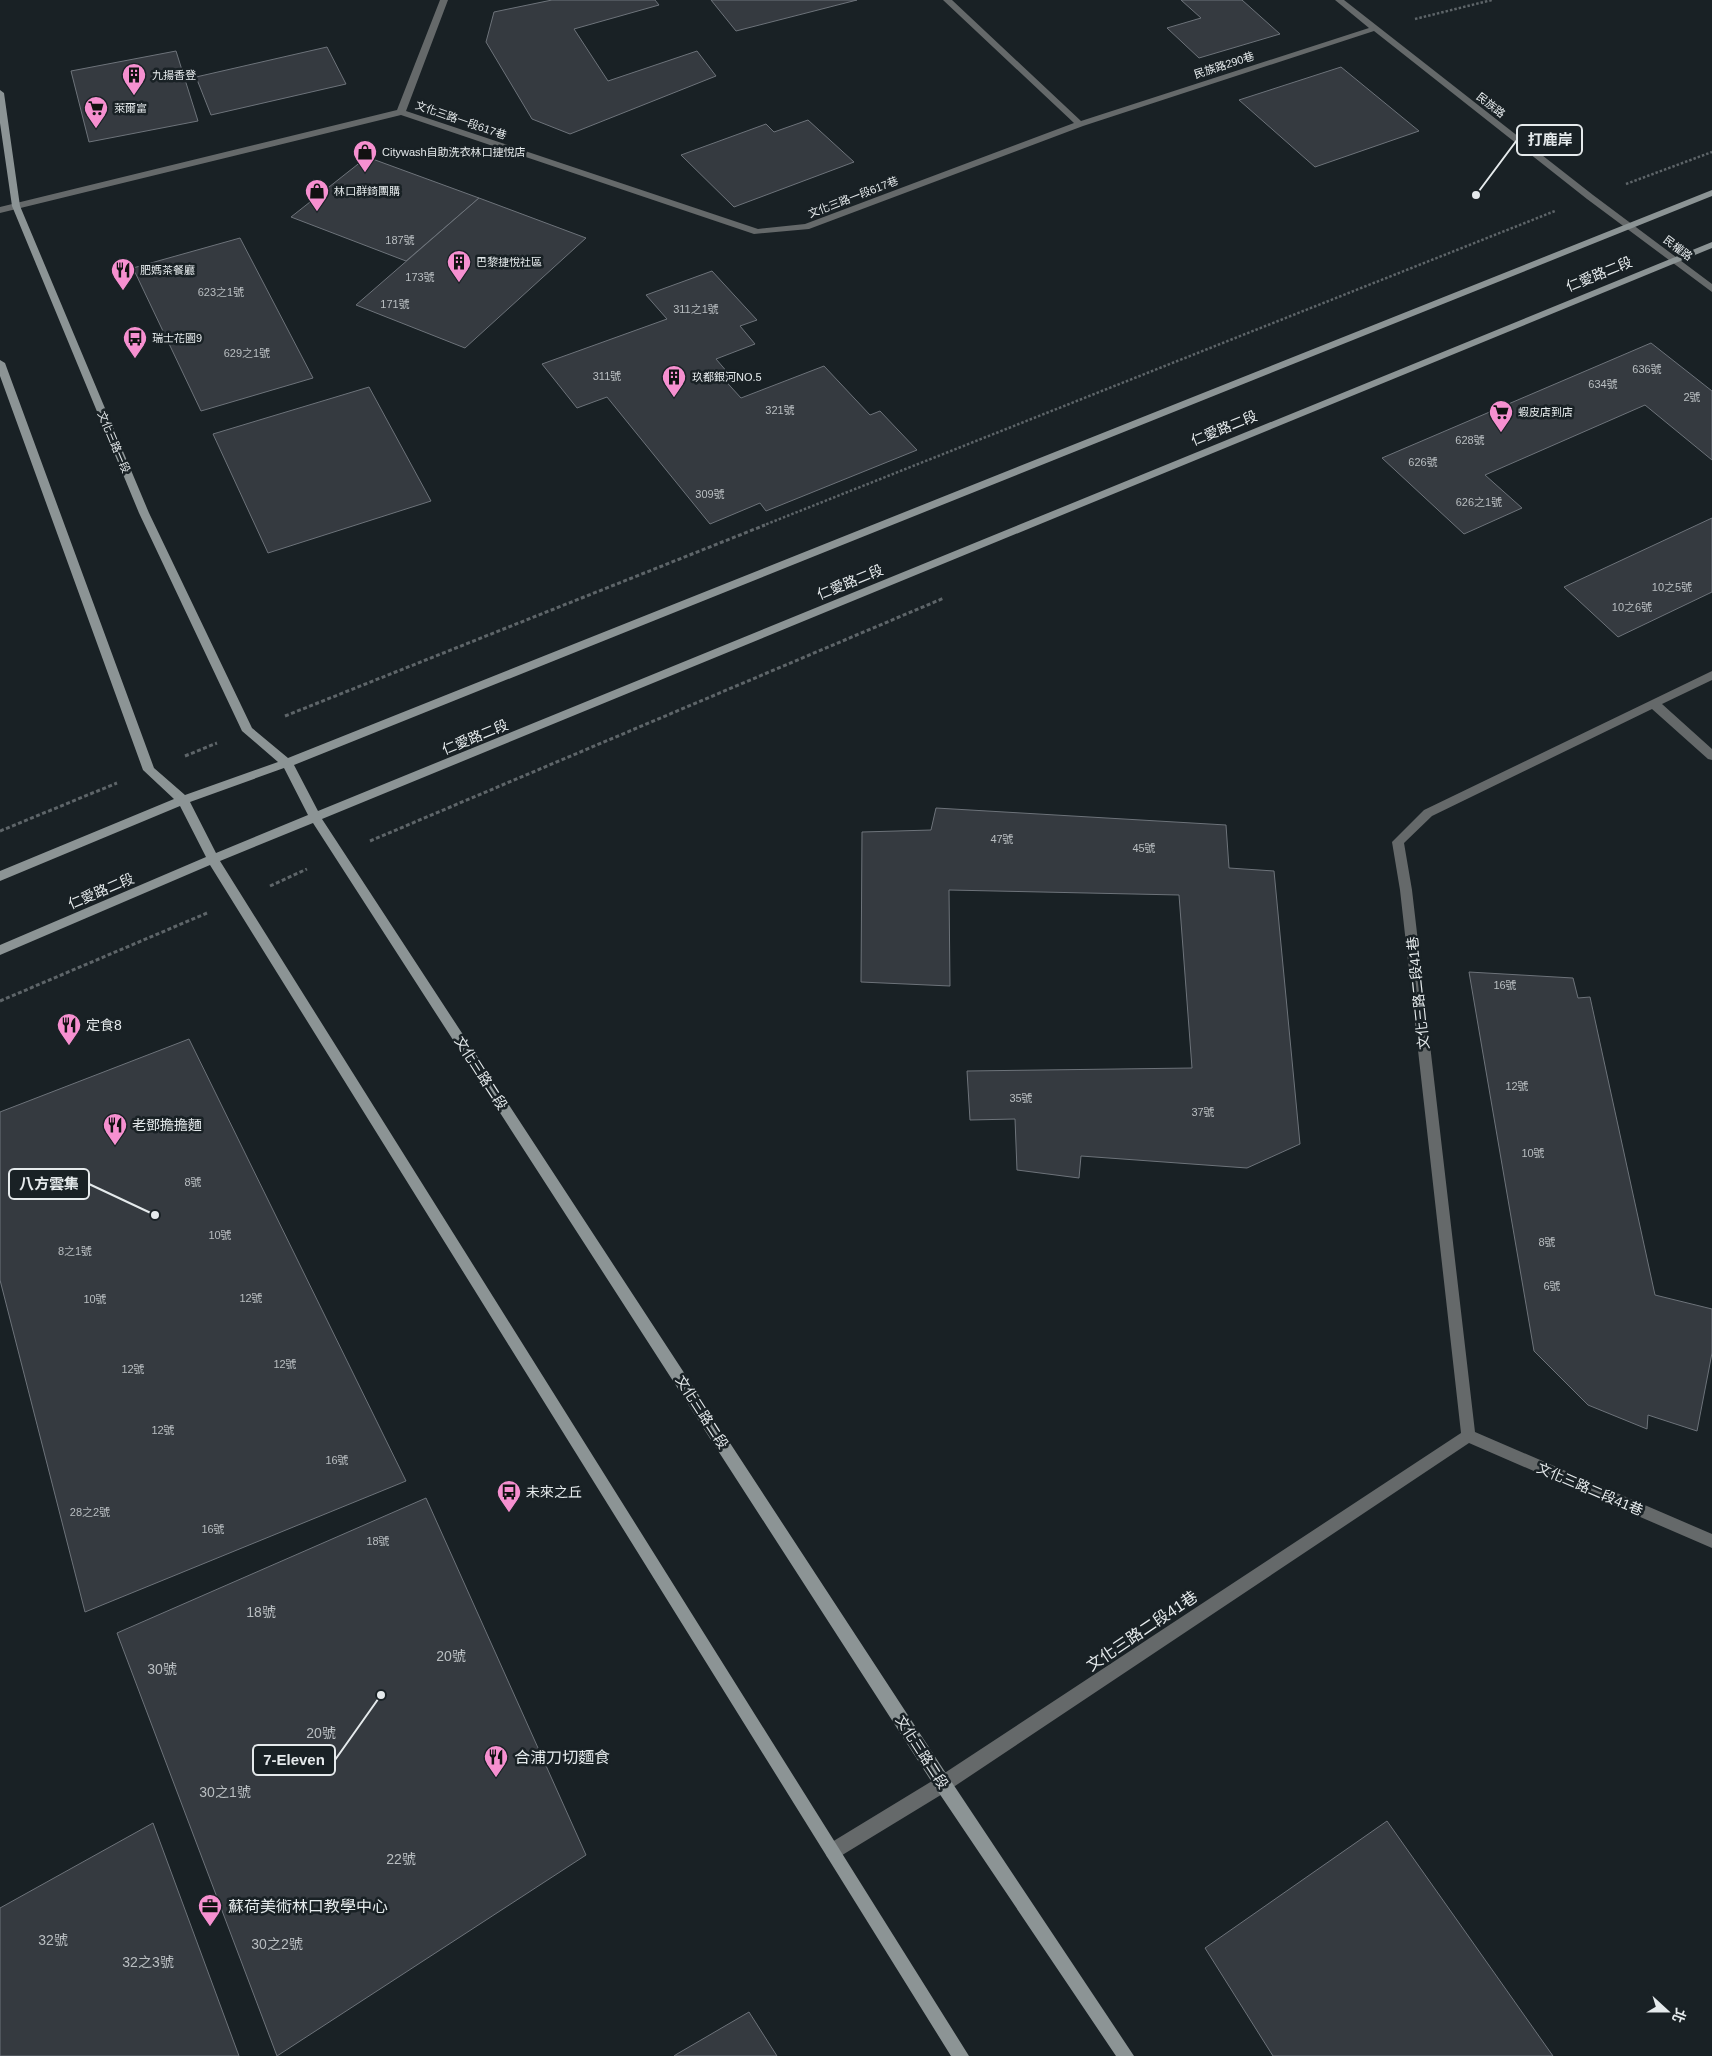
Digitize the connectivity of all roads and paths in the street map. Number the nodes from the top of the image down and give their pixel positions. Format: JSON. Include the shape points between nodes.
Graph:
{"nodes":[{"id":1,"x":444,"y":0,"type":"edge"},
{"id":2,"x":946,"y":0,"type":"edge"},
{"id":3,"x":1340,"y":0,"type":"edge"},
{"id":4,"x":1492,"y":0,"type":"edge"},
{"id":5,"x":1376,"y":28,"type":"junction"},
{"id":6,"x":0,"y":93,"type":"edge"},
{"id":7,"x":401,"y":112,"type":"junction"},
{"id":8,"x":1080,"y":124,"type":"junction"},
{"id":9,"x":1712,"y":152,"type":"edge"},
{"id":10,"x":1712,"y":193,"type":"edge"},
{"id":11,"x":1590,"y":197,"type":"junction"},
{"id":12,"x":16,"y":206,"type":"junction"},
{"id":13,"x":0,"y":210,"type":"edge"},
{"id":14,"x":1630,"y":226,"type":"junction"},
{"id":15,"x":1712,"y":245,"type":"edge"},
{"id":16,"x":1675,"y":260,"type":"junction"},
{"id":17,"x":1712,"y":289,"type":"edge"},
{"id":18,"x":0,"y":363,"type":"edge"},
{"id":19,"x":946,"y":597,"type":"dead end"},
{"id":20,"x":1712,"y":674,"type":"edge"},
{"id":21,"x":1654,"y":704,"type":"junction"},
{"id":22,"x":248,"y":731,"type":"junction"},
{"id":23,"x":1712,"y":756,"type":"edge"},
{"id":24,"x":287,"y":763,"type":"junction"},
{"id":25,"x":149,"y":770,"type":"junction"},
{"id":26,"x":182,"y":800,"type":"junction"},
{"id":27,"x":316,"y":819,"type":"junction"},
{"id":28,"x":0,"y":831,"type":"edge"},
{"id":29,"x":339,"y":854,"type":"junction"},
{"id":30,"x":213,"y":859,"type":"junction"},
{"id":31,"x":0,"y":876,"type":"edge"},
{"id":32,"x":237,"y":900,"type":"junction"},
{"id":33,"x":0,"y":950,"type":"edge"},
{"id":34,"x":0,"y":1001,"type":"edge"},
{"id":35,"x":1468,"y":1436,"type":"junction"},
{"id":36,"x":1712,"y":1542,"type":"edge"},
{"id":37,"x":943,"y":1784,"type":"junction"},
{"id":38,"x":834,"y":1851,"type":"junction"},
{"id":39,"x":961,"y":2056,"type":"edge"},
{"id":40,"x":1126,"y":2056,"type":"edge"}],
"edges":[{"from":1,"to":7,"type":"street","name":"文化三路一段617巷"},
{"from":2,"to":8,"type":"street"},
{"from":3,"to":5,"type":"street","name":"民族路"},
{"from":4,"to":5,"type":"path"},
{"from":5,"to":8,"type":"street","name":"民族路290巷"},
{"from":5,"to":11,"type":"street","name":"民族路"},
{"from":6,"to":12,"type":"street","name":"文化三路一段"},
{"from":7,"to":8,"type":"street","name":"文化三路一段617巷","via":[[757,232],[806,226]]},
{"from":7,"to":12,"type":"street","name":"文化三路一段617巷"},
{"from":9,"to":11,"type":"path"},
{"from":10,"to":14,"type":"street"},
{"from":11,"to":14,"type":"street","name":"民族路"},
{"from":11,"to":22,"type":"path"},
{"from":12,"to":13,"type":"street","name":"文化三路一段617巷"},
{"from":12,"to":22,"type":"street","name":"文化三路一段","via":[[144,513]]},
{"from":14,"to":16,"type":"street","name":"民權路"},
{"from":14,"to":24,"type":"street"},
{"from":15,"to":16,"type":"street","name":"仁愛路二段"},
{"from":16,"to":17,"type":"street","name":"民權路"},
{"from":16,"to":27,"type":"street","name":"仁愛路二段"},
{"from":18,"to":25,"type":"street"},
{"from":19,"to":29,"type":"path"},
{"from":20,"to":21,"type":"street","name":"文化三路二段41巷"},
{"from":21,"to":23,"type":"street"},
{"from":21,"to":35,"type":"street","name":"文化三路二段41巷","via":[[1428,812],[1398,842]]},
{"from":22,"to":24,"type":"street","name":"文化三路一段"},
{"from":22,"to":25,"type":"path"},
{"from":24,"to":26,"type":"street"},
{"from":24,"to":27,"type":"street","name":"文化三路二段"},
{"from":25,"to":26,"type":"street"},
{"from":25,"to":28,"type":"path"},
{"from":26,"to":30,"type":"street"},
{"from":26,"to":31,"type":"street"},
{"from":27,"to":29,"type":"street","name":"文化三路二段"},
{"from":27,"to":30,"type":"street","name":"仁愛路二段"},
{"from":29,"to":32,"type":"path"},
{"from":29,"to":37,"type":"street","name":"文化三路二段"},
{"from":30,"to":32,"type":"street"},
{"from":30,"to":33,"type":"street","name":"仁愛路二段"},
{"from":32,"to":34,"type":"path"},
{"from":32,"to":38,"type":"street"},
{"from":35,"to":36,"type":"street","name":"文化三路二段41巷"},
{"from":35,"to":37,"type":"street","name":"文化三路二段41巷"},
{"from":37,"to":38,"type":"street","name":"文化三路二段41巷"},
{"from":37,"to":40,"type":"street","name":"文化三路二段"},
{"from":38,"to":39,"type":"street"}]}
